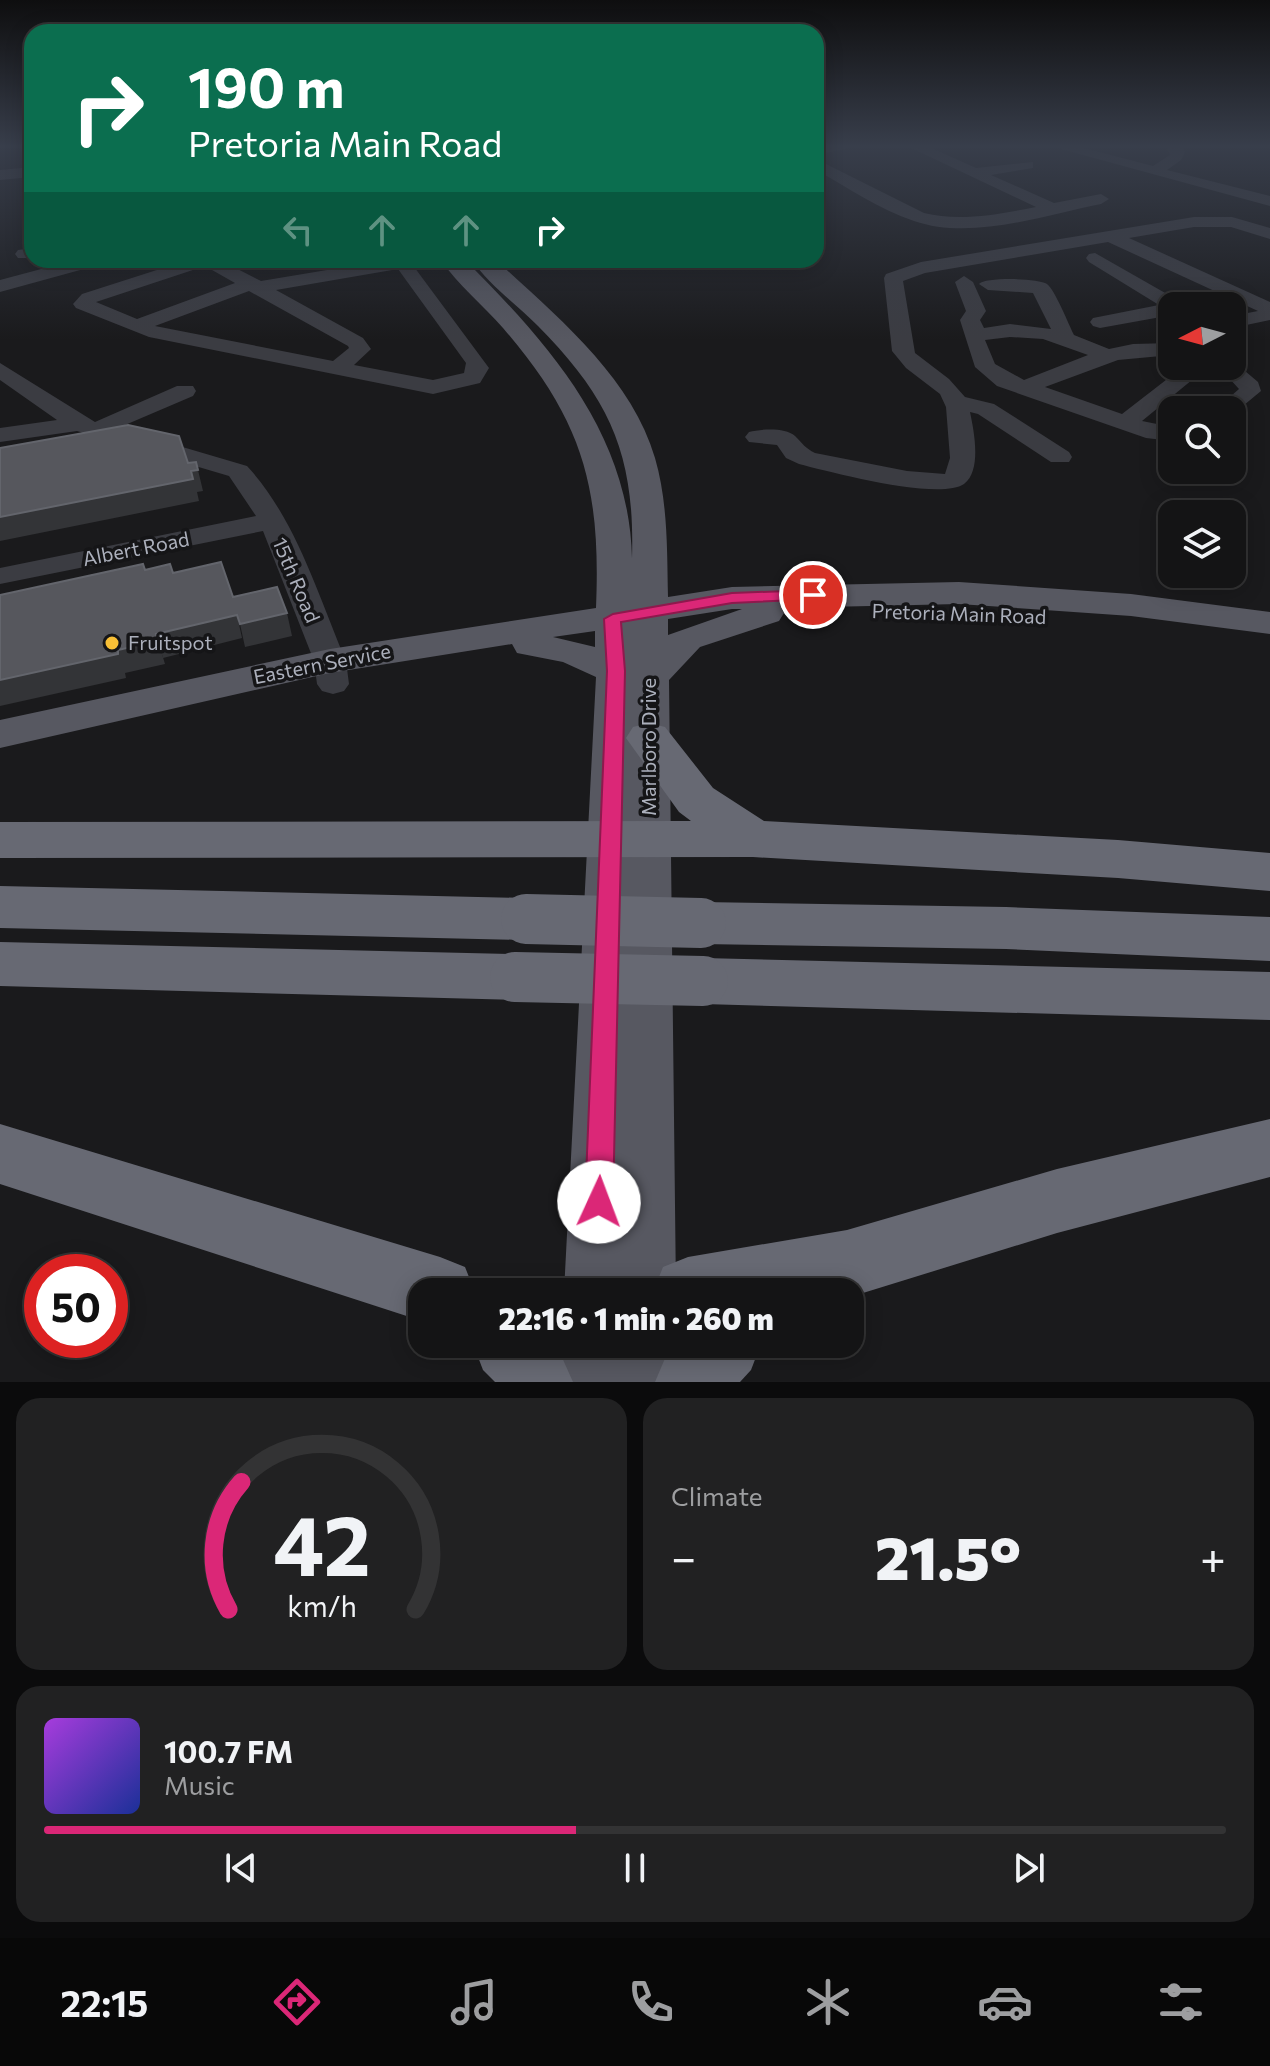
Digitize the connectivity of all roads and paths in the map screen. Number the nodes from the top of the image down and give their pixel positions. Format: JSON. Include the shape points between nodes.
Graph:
{"nodes":[{"id":1,"x":908,"y":210,"type":"edge"},
{"id":2,"x":1035,"y":210,"type":"edge"},
{"id":3,"x":1270,"y":234,"type":"edge"},
{"id":4,"x":1110,"y":236,"type":"junction"},
{"id":5,"x":1095,"y":258,"type":"junction"},
{"id":6,"x":1064,"y":263,"type":"dead end"},
{"id":7,"x":43,"y":268,"type":"edge"},
{"id":8,"x":66,"y":268,"type":"edge"},
{"id":9,"x":182,"y":268,"type":"edge"},
{"id":10,"x":223,"y":268,"type":"edge"},
{"id":11,"x":363,"y":268,"type":"edge"},
{"id":12,"x":406,"y":268,"type":"edge"},
{"id":13,"x":459,"y":268,"type":"edge"},
{"id":14,"x":491,"y":268,"type":"edge"},
{"id":15,"x":0,"y":280,"type":"edge"},
{"id":16,"x":964,"y":282,"type":"dead end"},
{"id":17,"x":988,"y":284,"type":"dead end"},
{"id":18,"x":257,"y":285,"type":"junction"},
{"id":19,"x":0,"y":286,"type":"edge"},
{"id":20,"x":1192,"y":292,"type":"edge"},
{"id":21,"x":1212,"y":292,"type":"edge"},
{"id":22,"x":1158,"y":298,"type":"edge"},
{"id":23,"x":1269,"y":301,"type":"edge"},
{"id":24,"x":1246,"y":304,"type":"edge"},
{"id":25,"x":1158,"y":309,"type":"edge"},
{"id":26,"x":1246,"y":321,"type":"edge"},
{"id":27,"x":137,"y":326,"type":"junction"},
{"id":28,"x":1158,"y":329,"type":"edge"},
{"id":29,"x":1246,"y":331,"type":"edge"},
{"id":30,"x":1135,"y":332,"type":"junction"},
{"id":31,"x":1270,"y":332,"type":"edge"},
{"id":32,"x":977,"y":336,"type":"junction"},
{"id":33,"x":1158,"y":336,"type":"edge"},
{"id":34,"x":1086,"y":346,"type":"junction"},
{"id":35,"x":1158,"y":349,"type":"edge"},
{"id":36,"x":337,"y":368,"type":"junction"},
{"id":37,"x":0,"y":370,"type":"edge"},
{"id":38,"x":1180,"y":380,"type":"edge"},
{"id":39,"x":1245,"y":380,"type":"edge"},
{"id":40,"x":1021,"y":389,"type":"junction"},
{"id":41,"x":185,"y":391,"type":"dead end"},
{"id":42,"x":1244,"y":396,"type":"edge"},
{"id":43,"x":955,"y":402,"type":"junction"},
{"id":44,"x":1125,"y":423,"type":"junction"},
{"id":45,"x":86,"y":427,"type":"junction"},
{"id":46,"x":1158,"y":433,"type":"edge"},
{"id":47,"x":0,"y":435,"type":"edge"},
{"id":48,"x":757,"y":437,"type":"dead end"},
{"id":49,"x":1060,"y":457,"type":"dead end"},
{"id":50,"x":272,"y":521,"type":"junction"},
{"id":51,"x":650,"y":522,"type":"junction"},
{"id":52,"x":0,"y":576,"type":"edge"},
{"id":53,"x":614,"y":577,"type":"junction"},
{"id":54,"x":732,"y":598,"type":"junction"},
{"id":55,"x":766,"y":613,"type":"junction"},
{"id":56,"x":1270,"y":623,"type":"edge"},
{"id":57,"x":521,"y":638,"type":"junction"},
{"id":58,"x":631,"y":640,"type":"junction"},
{"id":59,"x":1270,"y":642,"type":"edge"},
{"id":60,"x":332,"y":672,"type":"junction"},
{"id":61,"x":0,"y":734,"type":"edge"},
{"id":62,"x":649,"y":738,"type":"junction"},
{"id":63,"x":0,"y":749,"type":"edge"},
{"id":64,"x":753,"y":839,"type":"junction"},
{"id":65,"x":0,"y":840,"type":"edge"},
{"id":66,"x":630,"y":840,"type":"junction"},
{"id":67,"x":1270,"y":872,"type":"edge"},
{"id":68,"x":0,"y":907,"type":"edge"},
{"id":69,"x":1270,"y":939,"type":"edge"},
{"id":70,"x":0,"y":964,"type":"edge"},
{"id":71,"x":1270,"y":996,"type":"edge"},
{"id":72,"x":1270,"y":1148,"type":"edge"},
{"id":73,"x":0,"y":1154,"type":"edge"},
{"id":74,"x":597,"y":1278,"type":"edge"},
{"id":75,"x":644,"y":1278,"type":"edge"},
{"id":76,"x":822,"y":1278,"type":"edge"},
{"id":77,"x":408,"y":1282,"type":"edge"},
{"id":78,"x":523,"y":1358,"type":"edge"},
{"id":79,"x":593,"y":1358,"type":"edge"},
{"id":80,"x":639,"y":1358,"type":"edge"},
{"id":81,"x":713,"y":1358,"type":"edge"},
{"id":82,"x":536,"y":1382,"type":"edge"},
{"id":83,"x":592,"y":1382,"type":"edge"},
{"id":84,"x":638,"y":1382,"type":"edge"},
{"id":85,"x":692,"y":1382,"type":"edge"}],
"edges":[{"from":1,"to":2,"type":"street","via":[[929,221]]},
{"from":3,"to":4,"type":"street","via":[[1209,221]]},
{"from":4,"to":21,"type":"street"},
{"from":4,"to":43,"type":"street","via":[[891,280],[903,351],[949,390]]},
{"from":5,"to":6,"type":"street"},
{"from":5,"to":20,"type":"street","via":[[1136,256]]},
{"from":5,"to":22,"type":"street"},
{"from":7,"to":15,"type":"street"},
{"from":8,"to":19,"type":"street"},
{"from":9,"to":27,"type":"street","via":[[83,304]]},
{"from":10,"to":18,"type":"street"},
{"from":11,"to":18,"type":"street"},
{"from":12,"to":36,"type":"street","via":[[477,363],[476,373],[466,381],[433,387]]},
{"from":13,"to":53,"type":"main road","name":"Marlboro Drive","via":[[563,383],[590,430],[609,495]]},
{"from":14,"to":51,"type":"main road","name":"Marlboro Drive","via":[[549,324],[613,400],[633,439]]},
{"from":16,"to":32,"type":"street","via":[[976,311],[970,320]]},
{"from":17,"to":34,"type":"street","via":[[1044,290]]},
{"from":18,"to":27,"type":"street"},
{"from":18,"to":36,"type":"street","via":[[360,346],[358,354]]},
{"from":23,"to":24,"type":"street"},
{"from":23,"to":26,"type":"street"},
{"from":25,"to":30,"type":"street","via":[[1096,315],[1110,329]]},
{"from":27,"to":36,"type":"street"},
{"from":28,"to":30,"type":"street"},
{"from":29,"to":31,"type":"street"},
{"from":30,"to":34,"type":"street"},
{"from":32,"to":34,"type":"street","via":[[1012,331]]},
{"from":32,"to":40,"type":"street","via":[[986,367]]},
{"from":33,"to":34,"type":"street"},
{"from":34,"to":35,"type":"street"},
{"from":34,"to":40,"type":"street"},
{"from":37,"to":45,"type":"street"},
{"from":38,"to":44,"type":"street"},
{"from":39,"to":42,"type":"street","via":[[1250,391]]},
{"from":40,"to":44,"type":"street"},
{"from":41,"to":45,"type":"street"},
{"from":43,"to":48,"type":"street","via":[[962,467],[957,477],[939,483],[802,457],[784,438]]},
{"from":43,"to":49,"type":"street","via":[[986,409]]},
{"from":44,"to":46,"type":"street"},
{"from":45,"to":47,"type":"street"},
{"from":45,"to":50,"type":"street","name":"15th Road","via":[[224,465],[249,480]]},
{"from":50,"to":52,"type":"street","name":"Albert Road"},
{"from":50,"to":60,"type":"street","name":"15th Road"},
{"from":51,"to":54,"type":"main road","via":[[676,578],[696,590]]},
{"from":51,"to":58,"type":"main road","name":"Marlboro Drive"},
{"from":53,"to":57,"type":"main road"},
{"from":53,"to":58,"type":"main road","name":"Marlboro Drive"},
{"from":54,"to":56,"type":"main road","name":"Pretoria Main Road","via":[[959,593],[1131,605]]},
{"from":54,"to":58,"type":"main road","name":"Pretoria Main Road"},
{"from":55,"to":58,"type":"main road","name":"Pretoria Main Road"},
{"from":55,"to":58,"type":"main road","via":[[687,639],[672,650]]},
{"from":55,"to":59,"type":"main road","name":"Pretoria Main Road","via":[[1001,613],[1151,625]]},
{"from":57,"to":58,"type":"main road","name":"Eastern Service"},
{"from":57,"to":58,"type":"main road","via":[[573,652]]},
{"from":57,"to":60,"type":"main road","name":"Eastern Service"},
{"from":58,"to":62,"type":"main road","name":"Marlboro Drive"},
{"from":58,"to":66,"type":"main road","name":"Marlboro Drive"},
{"from":60,"to":61,"type":"main road","name":"Eastern Service"},
{"from":60,"to":63,"type":"main road","name":"Eastern Service"},
{"from":62,"to":64,"type":"highway","via":[[696,800]]},
{"from":62,"to":66,"type":"main road","name":"Marlboro Drive"},
{"from":64,"to":66,"type":"highway"},
{"from":64,"to":67,"type":"highway"},
{"from":65,"to":66,"type":"highway"},
{"from":66,"to":74,"type":"main road","name":"Marlboro Drive"},
{"from":66,"to":75,"type":"main road","name":"Marlboro Drive"},
{"from":68,"to":69,"type":"highway","bridge":true,"via":[[1006,928]]},
{"from":70,"to":71,"type":"highway","bridge":true},
{"from":72,"to":76,"type":"highway","via":[[1071,1197]]},
{"from":73,"to":77,"type":"highway"},
{"from":78,"to":82,"type":"highway"},
{"from":79,"to":83,"type":"main road"},
{"from":80,"to":84,"type":"main road"},
{"from":81,"to":85,"type":"highway"}]}
